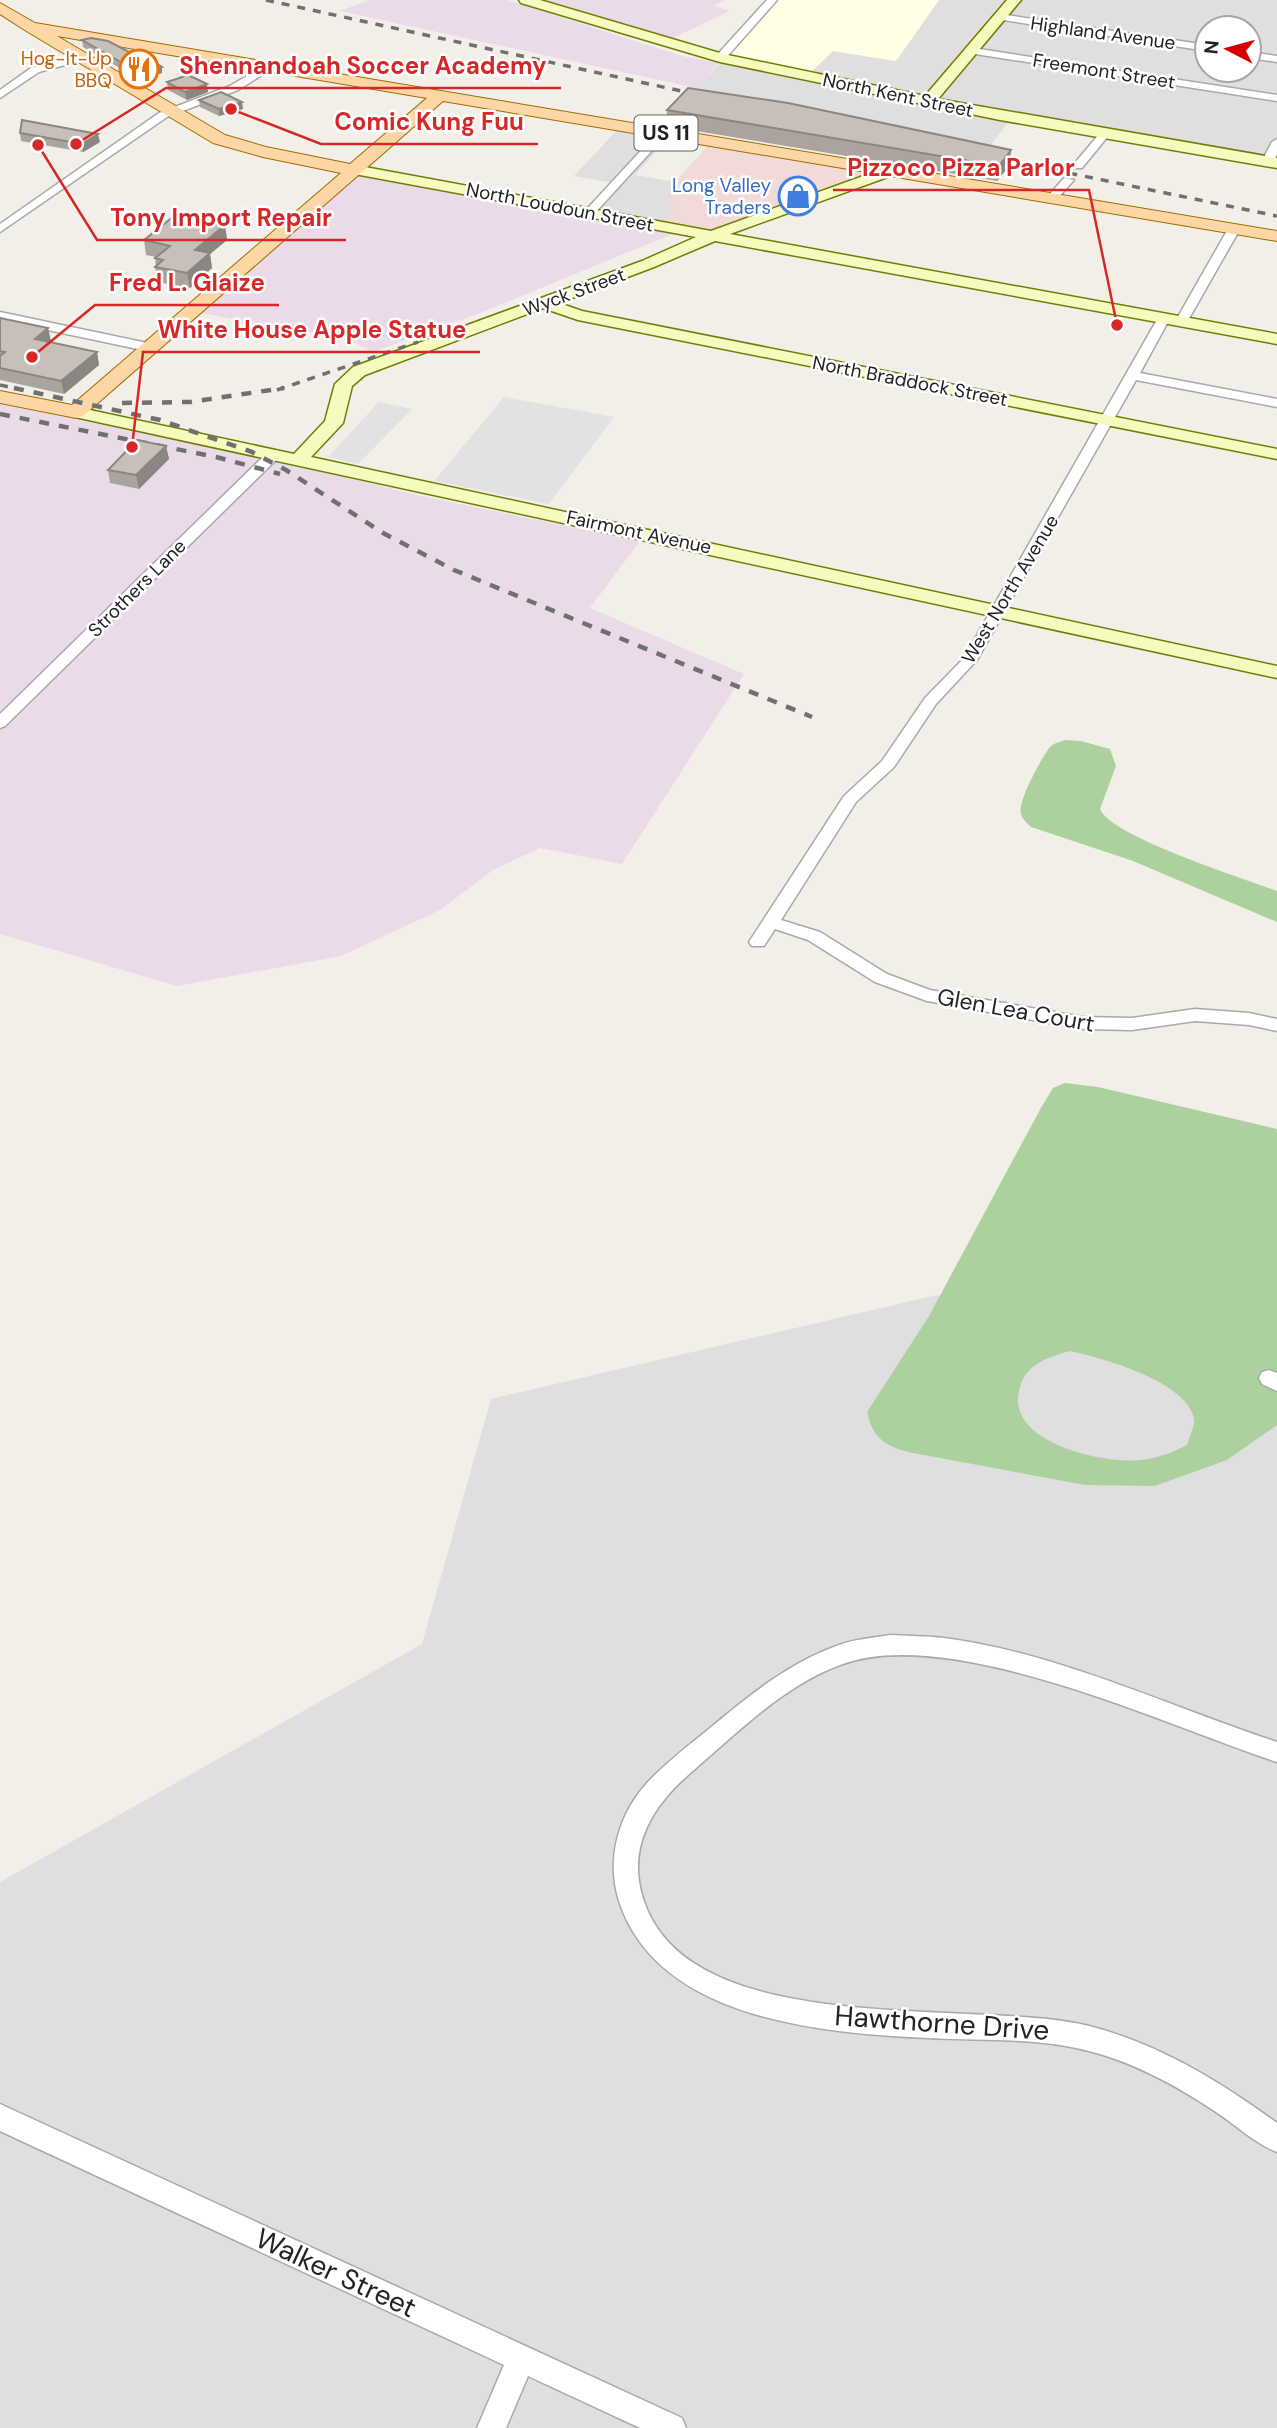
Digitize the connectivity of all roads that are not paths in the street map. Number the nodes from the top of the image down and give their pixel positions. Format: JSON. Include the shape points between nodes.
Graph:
{"nodes":[{"id":1,"x":526,"y":0,"type":"edge"},
{"id":2,"x":772,"y":0,"type":"edge"},
{"id":3,"x":1014,"y":0,"type":"edge"},
{"id":4,"x":0,"y":8,"type":"edge"},
{"id":5,"x":1000,"y":17,"type":"junction"},
{"id":6,"x":40,"y":29,"type":"junction"},
{"id":7,"x":1193,"y":46,"type":"edge"},
{"id":8,"x":973,"y":51,"type":"junction"},
{"id":9,"x":80,"y":58,"type":"junction"},
{"id":10,"x":720,"y":58,"type":"junction"},
{"id":11,"x":271,"y":66,"type":"junction"},
{"id":12,"x":35,"y":70,"type":"junction"},
{"id":13,"x":0,"y":79,"type":"edge"},
{"id":14,"x":0,"y":95,"type":"edge"},
{"id":15,"x":440,"y":95,"type":"junction"},
{"id":16,"x":1277,"y":98,"type":"edge"},
{"id":17,"x":929,"y":101,"type":"junction"},
{"id":18,"x":171,"y":111,"type":"junction"},
{"id":19,"x":664,"y":132,"type":"junction"},
{"id":20,"x":1104,"y":135,"type":"junction"},
{"id":21,"x":1277,"y":142,"type":"edge"},
{"id":22,"x":1272,"y":162,"type":"edge"},
{"id":23,"x":1078,"y":166,"type":"dead end"},
{"id":24,"x":354,"y":170,"type":"junction"},
{"id":25,"x":891,"y":171,"type":"junction"},
{"id":26,"x":1068,"y":180,"type":"dead end"},
{"id":27,"x":1052,"y":198,"type":"junction"},
{"id":28,"x":590,"y":212,"type":"junction"},
{"id":29,"x":0,"y":229,"type":"edge"},
{"id":30,"x":1234,"y":229,"type":"junction"},
{"id":31,"x":712,"y":236,"type":"junction"},
{"id":32,"x":1277,"y":236,"type":"edge"},
{"id":33,"x":544,"y":303,"type":"junction"},
{"id":34,"x":0,"y":316,"type":"edge"},
{"id":35,"x":1164,"y":318,"type":"junction"},
{"id":36,"x":1181,"y":322,"type":"junction"},
{"id":37,"x":1277,"y":340,"type":"edge"},
{"id":38,"x":152,"y":348,"type":"junction"},
{"id":39,"x":1133,"y":376,"type":"junction"},
{"id":40,"x":0,"y":397,"type":"edge"},
{"id":41,"x":1277,"y":403,"type":"edge"},
{"id":42,"x":76,"y":412,"type":"junction"},
{"id":43,"x":1108,"y":421,"type":"junction"},
{"id":44,"x":274,"y":454,"type":"junction"},
{"id":45,"x":1277,"y":454,"type":"edge"},
{"id":46,"x":299,"y":459,"type":"junction"},
{"id":47,"x":1000,"y":612,"type":"junction"},
{"id":48,"x":1277,"y":672,"type":"edge"},
{"id":49,"x":0,"y":723,"type":"edge"},
{"id":50,"x":770,"y":922,"type":"junction"},
{"id":51,"x":758,"y":942,"type":"dead end"},
{"id":52,"x":1277,"y":1025,"type":"edge"},
{"id":53,"x":1277,"y":1752,"type":"edge"},
{"id":54,"x":0,"y":2117,"type":"edge"},
{"id":55,"x":1277,"y":2139,"type":"edge"},
{"id":56,"x":521,"y":2359,"type":"junction"},
{"id":57,"x":491,"y":2428,"type":"edge"},
{"id":58,"x":672,"y":2428,"type":"edge"}],
"edges":[{"from":1,"to":10,"type":"street","name":"North Kent Street"},
{"from":2,"to":10,"type":"street"},
{"from":3,"to":5,"type":"street"},
{"from":4,"to":6,"type":"main road","name":"North Loudoun Street","number":"US 11"},
{"from":5,"to":7,"type":"street","name":"Highland Avenue"},
{"from":5,"to":8,"type":"street"},
{"from":6,"to":9,"type":"main road","name":"North Loudoun Street","number":"US 11"},
{"from":6,"to":11,"type":"main road","number":"US 11"},
{"from":8,"to":16,"type":"street","name":"Freemont Street"},
{"from":8,"to":17,"type":"street"},
{"from":9,"to":12,"type":"street"},
{"from":9,"to":18,"type":"main road","name":"North Loudoun Street","number":"US 11"},
{"from":10,"to":17,"type":"street","name":"North Kent Street"},
{"from":11,"to":15,"type":"main road","number":"US 11"},
{"from":11,"to":18,"type":"street","via":[[234,89]]},
{"from":12,"to":13,"type":"street"},
{"from":12,"to":14,"type":"street"},
{"from":15,"to":19,"type":"main road","number":"US 11"},
{"from":15,"to":24,"type":"main road"},
{"from":17,"to":20,"type":"street","name":"North Kent Street"},
{"from":18,"to":24,"type":"main road","name":"North Loudoun Street","number":"US 11","via":[[232,143]]},
{"from":18,"to":29,"type":"street"},
{"from":19,"to":25,"type":"main road","number":"US 11"},
{"from":19,"to":28,"type":"street"},
{"from":20,"to":22,"type":"street","name":"North Kent Street"},
{"from":20,"to":23,"type":"street"},
{"from":21,"to":22,"type":"street"},
{"from":24,"to":28,"type":"street","name":"North Loudoun Street"},
{"from":24,"to":38,"type":"main road"},
{"from":25,"to":27,"type":"main road","number":"US 11"},
{"from":25,"to":31,"type":"street","name":"Wyck Street"},
{"from":26,"to":27,"type":"street"},
{"from":27,"to":30,"type":"main road","number":"US 11"},
{"from":28,"to":31,"type":"street","name":"North Loudoun Street"},
{"from":30,"to":32,"type":"main road","number":"US 11"},
{"from":30,"to":36,"type":"street"},
{"from":31,"to":33,"type":"street","name":"Wyck Street"},
{"from":31,"to":35,"type":"street","name":"North Loudoun Street"},
{"from":33,"to":43,"type":"street","name":"North Braddock Street","via":[[579,314]]},
{"from":33,"to":46,"type":"street","name":"Wyck Street","via":[[352,375],[344,384],[334,423]]},
{"from":34,"to":38,"type":"street"},
{"from":35,"to":36,"type":"street","name":"North Loudoun Street"},
{"from":35,"to":39,"type":"street","name":"West North Avenue"},
{"from":36,"to":37,"type":"street","name":"North Loudoun Street"},
{"from":38,"to":42,"type":"main road"},
{"from":39,"to":41,"type":"street"},
{"from":39,"to":43,"type":"street","name":"West North Avenue"},
{"from":40,"to":42,"type":"main road","name":"Fairmont Avenue"},
{"from":42,"to":44,"type":"street","name":"Fairmont Avenue"},
{"from":43,"to":45,"type":"street","name":"North Braddock Street"},
{"from":43,"to":47,"type":"street","name":"West North Avenue"},
{"from":44,"to":46,"type":"street","name":"Fairmont Avenue"},
{"from":44,"to":49,"type":"street","name":"Strothers Lane"},
{"from":46,"to":47,"type":"street","name":"Fairmont Avenue"},
{"from":47,"to":48,"type":"street","name":"Fairmont Avenue"},
{"from":47,"to":50,"type":"street","name":"West North Avenue","via":[[970,660],[930,701],[888,764],[850,799]]},
{"from":50,"to":51,"type":"street","name":"West North Avenue"},
{"from":50,"to":52,"type":"street","name":"Glen Lea Court","via":[[814,936],[881,978],[927,995],[1083,1023],[1132,1024],[1195,1015]]},
{"from":53,"to":55,"type":"street","name":"Hawthorne Drive","via":[[1024,1665],[932,1645],[868,1647],[832,1658],[780,1688],[663,1780],[634,1821],[625,1862],[635,1913],[645,1932],[678,1968],[707,1985],[739,1997],[865,2022],[1016,2027],[1110,2044],[1199,2085]]},
{"from":54,"to":56,"type":"street","name":"Walker Street"},
{"from":56,"to":57,"type":"street"},
{"from":56,"to":58,"type":"street","name":"Walker Street"}]}
